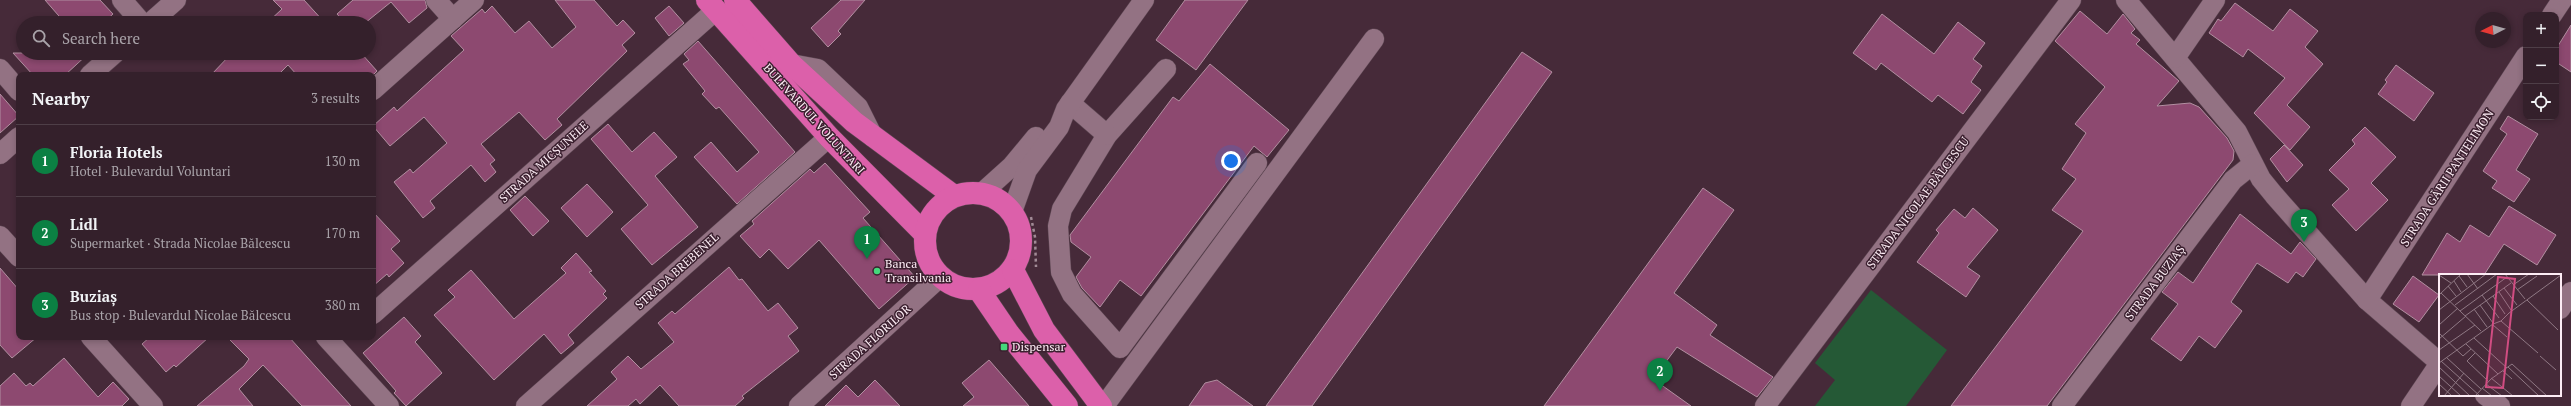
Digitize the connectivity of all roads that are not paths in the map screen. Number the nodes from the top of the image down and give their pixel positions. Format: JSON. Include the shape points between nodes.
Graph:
{"nodes":[{"id":1,"x":122,"y":0,"type":"edge"},
{"id":2,"x":176,"y":0,"type":"edge"},
{"id":3,"x":436,"y":0,"type":"edge"},
{"id":4,"x":474,"y":0,"type":"edge"},
{"id":5,"x":1144,"y":0,"type":"edge"},
{"id":6,"x":2071,"y":0,"type":"edge"},
{"id":7,"x":2126,"y":0,"type":"edge"},
{"id":8,"x":2215,"y":0,"type":"edge"},
{"id":9,"x":2562,"y":0,"type":"edge"},
{"id":10,"x":739,"y":1,"type":"edge"},
{"id":11,"x":711,"y":5,"type":"edge"},
{"id":12,"x":2554,"y":12,"type":"edge"},
{"id":13,"x":136,"y":16,"type":"edge"},
{"id":14,"x":158,"y":16,"type":"edge"},
{"id":15,"x":453,"y":19,"type":"junction"},
{"id":16,"x":1374,"y":39,"type":"dead end"},
{"id":17,"x":2175,"y":58,"type":"junction"},
{"id":18,"x":107,"y":60,"type":"edge"},
{"id":19,"x":2523,"y":61,"type":"edge"},
{"id":20,"x":0,"y":69,"type":"edge"},
{"id":21,"x":1166,"y":69,"type":"dead end"},
{"id":22,"x":93,"y":72,"type":"edge"},
{"id":23,"x":376,"y":87,"type":"edge"},
{"id":24,"x":16,"y":88,"type":"edge"},
{"id":25,"x":1068,"y":106,"type":"junction"},
{"id":26,"x":1107,"y":135,"type":"junction"},
{"id":27,"x":829,"y":137,"type":"junction"},
{"id":28,"x":16,"y":140,"type":"edge"},
{"id":29,"x":0,"y":154,"type":"edge"},
{"id":30,"x":1258,"y":163,"type":"dead end"},
{"id":31,"x":2253,"y":164,"type":"junction"},
{"id":32,"x":982,"y":193,"type":"junction"},
{"id":33,"x":954,"y":196,"type":"junction"},
{"id":34,"x":1012,"y":212,"type":"junction"},
{"id":35,"x":925,"y":234,"type":"junction"},
{"id":36,"x":0,"y":236,"type":"edge"},
{"id":37,"x":16,"y":254,"type":"edge"},
{"id":38,"x":1013,"y":270,"type":"junction"},
{"id":39,"x":940,"y":276,"type":"junction"},
{"id":40,"x":978,"y":290,"type":"junction"},
{"id":41,"x":2571,"y":292,"type":"edge"},
{"id":42,"x":2367,"y":300,"type":"junction"},
{"id":43,"x":2561,"y":307,"type":"edge"},
{"id":44,"x":376,"y":311,"type":"edge"},
{"id":45,"x":94,"y":340,"type":"edge"},
{"id":46,"x":336,"y":341,"type":"edge"},
{"id":47,"x":2439,"y":362,"type":"edge"},
{"id":48,"x":2439,"y":364,"type":"edge"},
{"id":49,"x":1064,"y":405,"type":"edge"},
{"id":50,"x":153,"y":406,"type":"edge"},
{"id":51,"x":389,"y":406,"type":"edge"},
{"id":52,"x":526,"y":406,"type":"edge"},
{"id":53,"x":799,"y":406,"type":"edge"},
{"id":54,"x":1101,"y":406,"type":"edge"},
{"id":55,"x":1104,"y":406,"type":"edge"},
{"id":56,"x":1765,"y":406,"type":"edge"},
{"id":57,"x":2062,"y":406,"type":"edge"},
{"id":58,"x":2411,"y":406,"type":"edge"}],
"edges":[{"from":1,"to":13,"type":"street"},
{"from":2,"to":14,"type":"street"},
{"from":3,"to":15,"type":"street"},
{"from":4,"to":15,"type":"street"},
{"from":5,"to":25,"type":"street"},
{"from":6,"to":56,"type":"street","name":"STRADA NICOLAE BĂLCESCU"},
{"from":7,"to":17,"type":"street"},
{"from":8,"to":17,"type":"street"},
{"from":9,"to":12,"type":"street"},
{"from":10,"to":33,"type":"highway","name":"BULEVARDUL VOLUNTARI","via":[[791,64],[873,137]]},
{"from":11,"to":27,"type":"highway","name":"BULEVARDUL VOLUNTARI"},
{"from":11,"to":44,"type":"street","name":"STRADA MICȘUNELE"},
{"from":15,"to":23,"type":"street"},
{"from":16,"to":55,"type":"street"},
{"from":17,"to":31,"type":"street","via":[[2238,132]]},
{"from":18,"to":22,"type":"street"},
{"from":19,"to":42,"type":"street","name":"STRADA GĂRII PANTELIMON"},
{"from":20,"to":24,"type":"street"},
{"from":21,"to":26,"type":"street"},
{"from":25,"to":26,"type":"street"},
{"from":25,"to":32,"type":"street","via":[[1049,119],[1012,166]]},
{"from":25,"to":34,"type":"street","via":[[1058,127],[1027,170]]},
{"from":26,"to":30,"type":"street","via":[[1062,209],[1058,226],[1058,249],[1061,272],[1072,294],[1120,348]]},
{"from":27,"to":35,"type":"highway","name":"BULEVARDUL VOLUNTARI"},
{"from":27,"to":52,"type":"street","name":"STRADA BREBENEL"},
{"from":28,"to":29,"type":"street"},
{"from":31,"to":42,"type":"street","via":[[2274,195]]},
{"from":31,"to":57,"type":"street","name":"STRADA BUZIAȘ","via":[[2233,180]]},
{"from":32,"to":33,"type":"highway"},
{"from":32,"to":34,"type":"highway","via":[[1004,203]]},
{"from":33,"to":35,"type":"highway","via":[[935,211]]},
{"from":34,"to":38,"type":"highway","via":[[1019,226],[1022,241],[1020,256]]},
{"from":35,"to":39,"type":"highway","via":[[930,264]]},
{"from":36,"to":37,"type":"street"},
{"from":38,"to":40,"type":"highway","via":[[992,286]]},
{"from":38,"to":54,"type":"highway","via":[[1044,330]]},
{"from":39,"to":40,"type":"highway","via":[[958,287]]},
{"from":39,"to":53,"type":"street","name":"STRADA FLORILOR"},
{"from":40,"to":49,"type":"highway"},
{"from":41,"to":43,"type":"street"},
{"from":42,"to":47,"type":"street"},
{"from":45,"to":50,"type":"street"},
{"from":46,"to":51,"type":"street"},
{"from":48,"to":58,"type":"street"}]}
